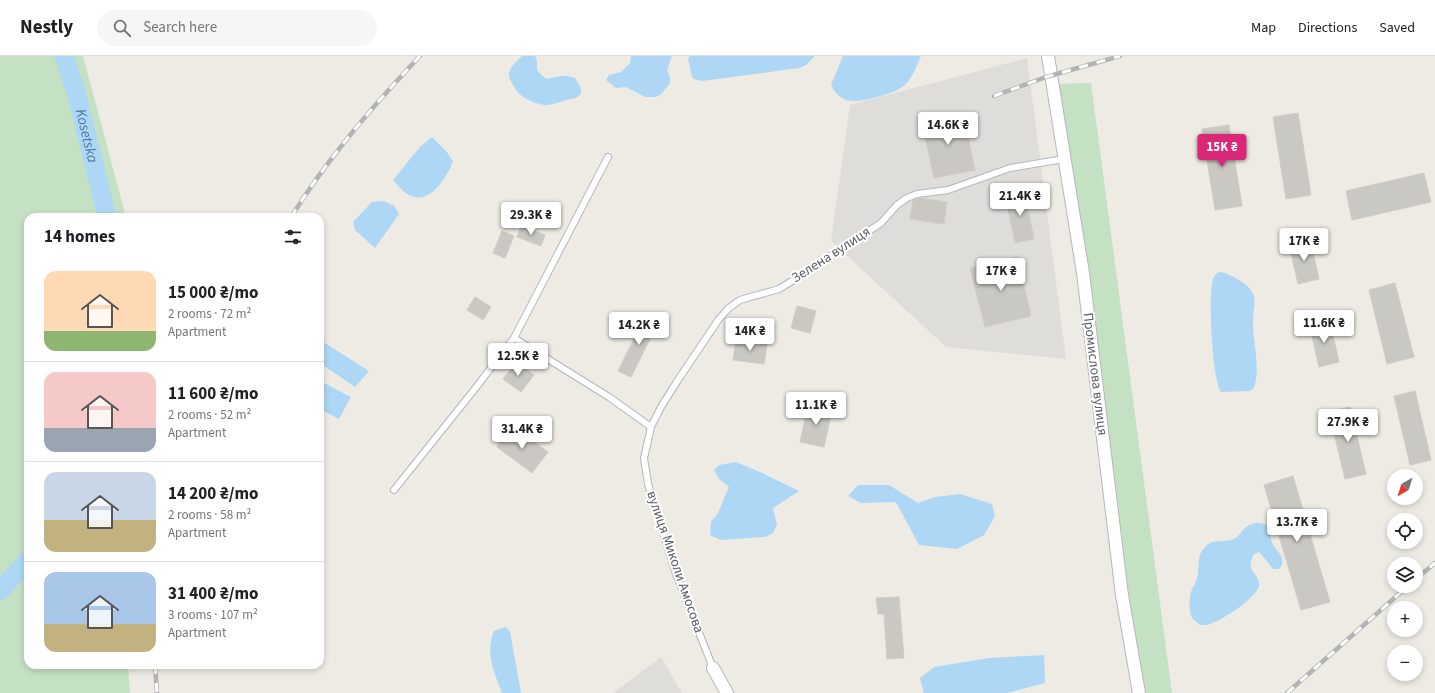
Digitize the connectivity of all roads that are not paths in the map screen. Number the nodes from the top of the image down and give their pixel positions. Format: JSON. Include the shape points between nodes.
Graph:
{"nodes":[{"id":1,"x":1048,"y":56,"type":"edge"},
{"id":2,"x":608,"y":157,"type":"dead end"},
{"id":3,"x":1064,"y":159,"type":"junction"},
{"id":4,"x":514,"y":338,"type":"junction"},
{"id":5,"x":651,"y":427,"type":"junction"},
{"id":6,"x":394,"y":490,"type":"dead end"},
{"id":7,"x":713,"y":668,"type":"joint"},
{"id":8,"x":727,"y":693,"type":"edge"},
{"id":9,"x":1139,"y":693,"type":"edge"}],
"edges":[{"from":1,"to":3,"type":"street","name":"Промислова вулиця"},
{"from":2,"to":4,"type":"lane"},
{"from":3,"to":5,"type":"lane","name":"Зелена вулиця","via":[[1010,168],[948,190],[917,194],[898,206],[881,223],[795,280],[779,289],[740,300],[719,319],[678,380]]},
{"from":3,"to":9,"type":"street","name":"Промислова вулиця","via":[[1082,273],[1122,595]]},
{"from":4,"to":5,"type":"lane","via":[[609,397]]},
{"from":4,"to":6,"type":"lane"},
{"from":5,"to":7,"type":"lane","name":"вулиця Миколи Амосова","via":[[644,458],[648,484],[676,574]]},
{"from":7,"to":8,"type":"street","name":"вулиця Миколи Амосова"}]}
